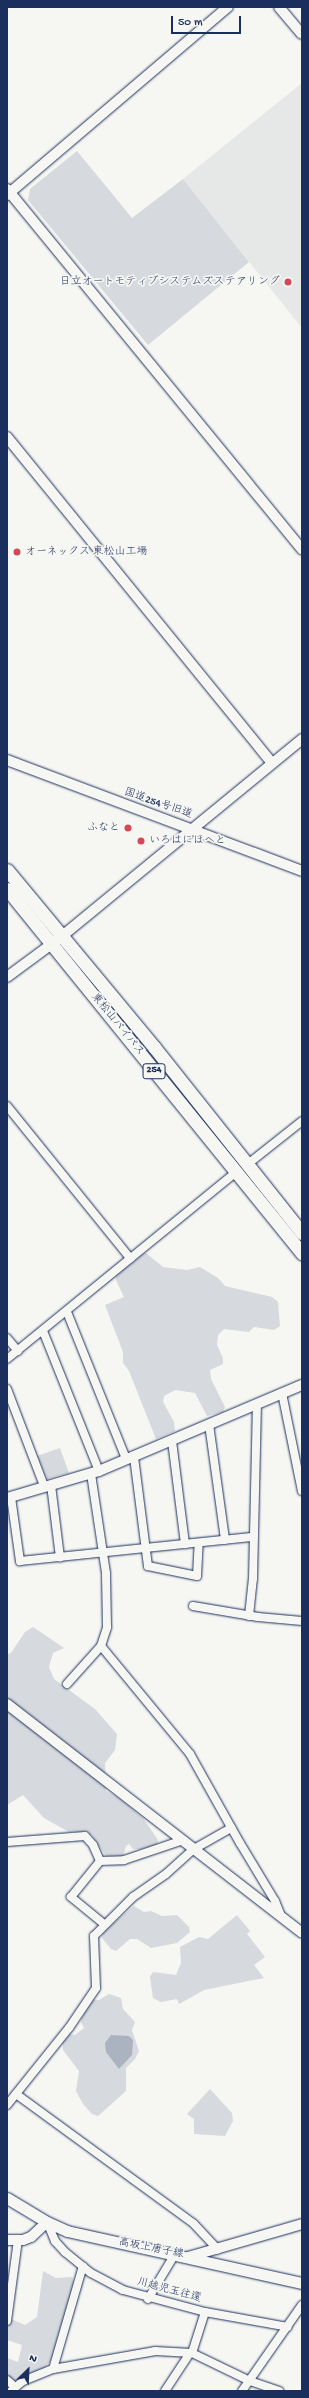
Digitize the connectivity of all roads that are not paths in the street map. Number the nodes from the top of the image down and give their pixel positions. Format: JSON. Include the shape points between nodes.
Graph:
{"nodes":[{"id":1,"x":228,"y":7,"type":"edge"},
{"id":2,"x":279,"y":7,"type":"edge"},
{"id":3,"x":302,"y":34,"type":"edge"},
{"id":4,"x":8,"y":192,"type":"edge"},
{"id":5,"x":7,"y":437,"type":"edge"},
{"id":6,"x":302,"y":550,"type":"edge"},
{"id":7,"x":302,"y":739,"type":"edge"},
{"id":8,"x":7,"y":760,"type":"edge"},
{"id":9,"x":272,"y":763,"type":"junction"},
{"id":10,"x":194,"y":828,"type":"junction"},
{"id":11,"x":7,"y":870,"type":"edge"},
{"id":12,"x":302,"y":871,"type":"edge"},
{"id":13,"x":7,"y":890,"type":"edge"},
{"id":14,"x":56,"y":940,"type":"junction"},
{"id":15,"x":7,"y":977,"type":"edge"},
{"id":16,"x":7,"y":1106,"type":"edge"},
{"id":17,"x":302,"y":1121,"type":"edge"},
{"id":18,"x":248,"y":1164,"type":"junction"},
{"id":19,"x":236,"y":1172,"type":"junction"},
{"id":20,"x":302,"y":1233,"type":"edge"},
{"id":21,"x":302,"y":1252,"type":"edge"},
{"id":22,"x":130,"y":1258,"type":"junction"},
{"id":23,"x":67,"y":1312,"type":"junction"},
{"id":24,"x":43,"y":1331,"type":"junction"},
{"id":25,"x":7,"y":1338,"type":"edge"},
{"id":26,"x":18,"y":1351,"type":"junction"},
{"id":27,"x":7,"y":1359,"type":"edge"},
{"id":28,"x":302,"y":1385,"type":"edge"},
{"id":29,"x":7,"y":1389,"type":"edge"},
{"id":30,"x":282,"y":1393,"type":"junction"},
{"id":31,"x":257,"y":1404,"type":"junction"},
{"id":32,"x":209,"y":1424,"type":"junction"},
{"id":33,"x":172,"y":1441,"type":"junction"},
{"id":34,"x":130,"y":1458,"type":"junction"},
{"id":35,"x":95,"y":1472,"type":"junction"},
{"id":36,"x":48,"y":1486,"type":"junction"},
{"id":37,"x":302,"y":1491,"type":"edge"},
{"id":38,"x":9,"y":1498,"type":"edge"},
{"id":39,"x":254,"y":1537,"type":"junction"},
{"id":40,"x":225,"y":1540,"type":"junction"},
{"id":41,"x":199,"y":1543,"type":"junction"},
{"id":42,"x":185,"y":1544,"type":"junction"},
{"id":43,"x":145,"y":1548,"type":"junction"},
{"id":44,"x":103,"y":1553,"type":"junction"},
{"id":45,"x":60,"y":1557,"type":"junction"},
{"id":46,"x":193,"y":1606,"type":"dead end"},
{"id":47,"x":249,"y":1616,"type":"junction"},
{"id":48,"x":302,"y":1621,"type":"edge"},
{"id":49,"x":101,"y":1646,"type":"junction"},
{"id":50,"x":67,"y":1684,"type":"dead end"},
{"id":51,"x":7,"y":1704,"type":"edge"},
{"id":52,"x":231,"y":1828,"type":"junction"},
{"id":53,"x":183,"y":1840,"type":"junction"},
{"id":54,"x":7,"y":1842,"type":"edge"},
{"id":55,"x":194,"y":1848,"type":"junction"},
{"id":56,"x":100,"y":1861,"type":"junction"},
{"id":57,"x":281,"y":1916,"type":"junction"},
{"id":58,"x":104,"y":1924,"type":"junction"},
{"id":59,"x":302,"y":1932,"type":"edge"},
{"id":60,"x":16,"y":2094,"type":"junction"},
{"id":61,"x":7,"y":2105,"type":"edge"},
{"id":62,"x":7,"y":2198,"type":"edge"},
{"id":63,"x":47,"y":2222,"type":"junction"},
{"id":64,"x":302,"y":2224,"type":"edge"},
{"id":65,"x":7,"y":2240,"type":"edge"},
{"id":66,"x":18,"y":2240,"type":"junction"},
{"id":67,"x":218,"y":2250,"type":"junction"},
{"id":68,"x":175,"y":2254,"type":"junction"},
{"id":69,"x":188,"y":2257,"type":"junction"},
{"id":70,"x":83,"y":2266,"type":"junction"},
{"id":71,"x":302,"y":2283,"type":"edge"},
{"id":72,"x":148,"y":2299,"type":"junction"},
{"id":73,"x":302,"y":2305,"type":"edge"},
{"id":74,"x":206,"y":2312,"type":"junction"},
{"id":75,"x":7,"y":2320,"type":"edge"},
{"id":76,"x":288,"y":2327,"type":"junction"},
{"id":77,"x":191,"y":2353,"type":"junction"},
{"id":78,"x":53,"y":2369,"type":"junction"},
{"id":79,"x":7,"y":2380,"type":"edge"},
{"id":80,"x":250,"y":2381,"type":"junction"},
{"id":81,"x":13,"y":2389,"type":"edge"},
{"id":82,"x":165,"y":2391,"type":"edge"},
{"id":83,"x":242,"y":2391,"type":"edge"},
{"id":84,"x":279,"y":2391,"type":"edge"}],
"edges":[{"from":1,"to":4,"type":"street"},
{"from":2,"to":3,"type":"street"},
{"from":4,"to":6,"type":"street"},
{"from":5,"to":9,"type":"street"},
{"from":7,"to":9,"type":"street"},
{"from":8,"to":10,"type":"street","name":"国道254号旧道","via":[[140,812]]},
{"from":9,"to":10,"type":"street"},
{"from":10,"to":12,"type":"street","name":"国道254号旧道"},
{"from":10,"to":14,"type":"street"},
{"from":11,"to":14,"type":"highway","name":"東松山バイパス","number":"254"},
{"from":13,"to":14,"type":"highway","name":"東松山バイパス","number":"254"},
{"from":14,"to":15,"type":"street"},
{"from":14,"to":18,"type":"highway","name":"東松山バイパス","number":"254"},
{"from":14,"to":19,"type":"highway","name":"東松山バイパス","number":"254"},
{"from":16,"to":22,"type":"street"},
{"from":17,"to":18,"type":"street"},
{"from":18,"to":20,"type":"highway","name":"東松山バイパス","number":"254"},
{"from":19,"to":21,"type":"highway","name":"東松山バイパス","number":"254"},
{"from":19,"to":22,"type":"street"},
{"from":22,"to":23,"type":"street"},
{"from":23,"to":24,"type":"street"},
{"from":23,"to":34,"type":"street"},
{"from":24,"to":26,"type":"street"},
{"from":24,"to":35,"type":"street"},
{"from":25,"to":26,"type":"street"},
{"from":26,"to":27,"type":"street"},
{"from":28,"to":30,"type":"street"},
{"from":29,"to":36,"type":"street"},
{"from":30,"to":31,"type":"street"},
{"from":30,"to":37,"type":"street"},
{"from":31,"to":32,"type":"street"},
{"from":31,"to":39,"type":"street"},
{"from":32,"to":33,"type":"street"},
{"from":32,"to":40,"type":"street"},
{"from":33,"to":34,"type":"street"},
{"from":33,"to":42,"type":"street"},
{"from":34,"to":35,"type":"street"},
{"from":34,"to":43,"type":"street"},
{"from":35,"to":36,"type":"street"},
{"from":35,"to":44,"type":"street"},
{"from":36,"to":38,"type":"street"},
{"from":36,"to":45,"type":"street"},
{"from":38,"to":45,"type":"street","via":[[20,1561]]},
{"from":39,"to":40,"type":"street"},
{"from":39,"to":47,"type":"street"},
{"from":40,"to":41,"type":"street"},
{"from":41,"to":42,"type":"street"},
{"from":41,"to":43,"type":"street","via":[[197,1576],[148,1566]]},
{"from":42,"to":43,"type":"street"},
{"from":43,"to":44,"type":"street"},
{"from":44,"to":45,"type":"street"},
{"from":44,"to":49,"type":"street","via":[[108,1614]]},
{"from":46,"to":47,"type":"street"},
{"from":47,"to":48,"type":"street"},
{"from":49,"to":50,"type":"street"},
{"from":49,"to":52,"type":"street","via":[[190,1754]]},
{"from":51,"to":53,"type":"street"},
{"from":52,"to":55,"type":"street"},
{"from":52,"to":57,"type":"street","via":[[275,1901]]},
{"from":53,"to":55,"type":"street"},
{"from":53,"to":56,"type":"street","via":[[124,1860]]},
{"from":54,"to":56,"type":"street","via":[[85,1836],[93,1845]]},
{"from":55,"to":57,"type":"street"},
{"from":55,"to":58,"type":"street"},
{"from":56,"to":58,"type":"street","via":[[71,1897]]},
{"from":57,"to":59,"type":"street"},
{"from":58,"to":60,"type":"street","via":[[94,1936],[96,1988],[69,2028]]},
{"from":60,"to":61,"type":"street"},
{"from":60,"to":67,"type":"street","via":[[194,2224]]},
{"from":62,"to":63,"type":"main road","name":"高坂上唐子線"},
{"from":63,"to":66,"type":"street","via":[[31,2237]]},
{"from":63,"to":68,"type":"main road","name":"高坂上唐子線","via":[[89,2236]]},
{"from":63,"to":70,"type":"street","name":"川越児玉往還","via":[[55,2241]]},
{"from":64,"to":67,"type":"street"},
{"from":65,"to":66,"type":"street"},
{"from":66,"to":75,"type":"street"},
{"from":67,"to":69,"type":"street"},
{"from":68,"to":69,"type":"main road","name":"高坂上唐子線"},
{"from":68,"to":72,"type":"street"},
{"from":69,"to":71,"type":"main road","name":"高坂上唐子線"},
{"from":70,"to":72,"type":"street","name":"川越児玉往還","via":[[110,2284]]},
{"from":70,"to":78,"type":"street"},
{"from":72,"to":74,"type":"street","name":"川越児玉往還"},
{"from":73,"to":76,"type":"street"},
{"from":74,"to":76,"type":"street","name":"川越児玉往還"},
{"from":74,"to":77,"type":"street"},
{"from":76,"to":80,"type":"street"},
{"from":77,"to":78,"type":"street","via":[[155,2351]]},
{"from":77,"to":80,"type":"street"},
{"from":77,"to":82,"type":"street"},
{"from":78,"to":81,"type":"street"},
{"from":79,"to":81,"type":"street"},
{"from":80,"to":83,"type":"street"},
{"from":80,"to":84,"type":"street"}]}
